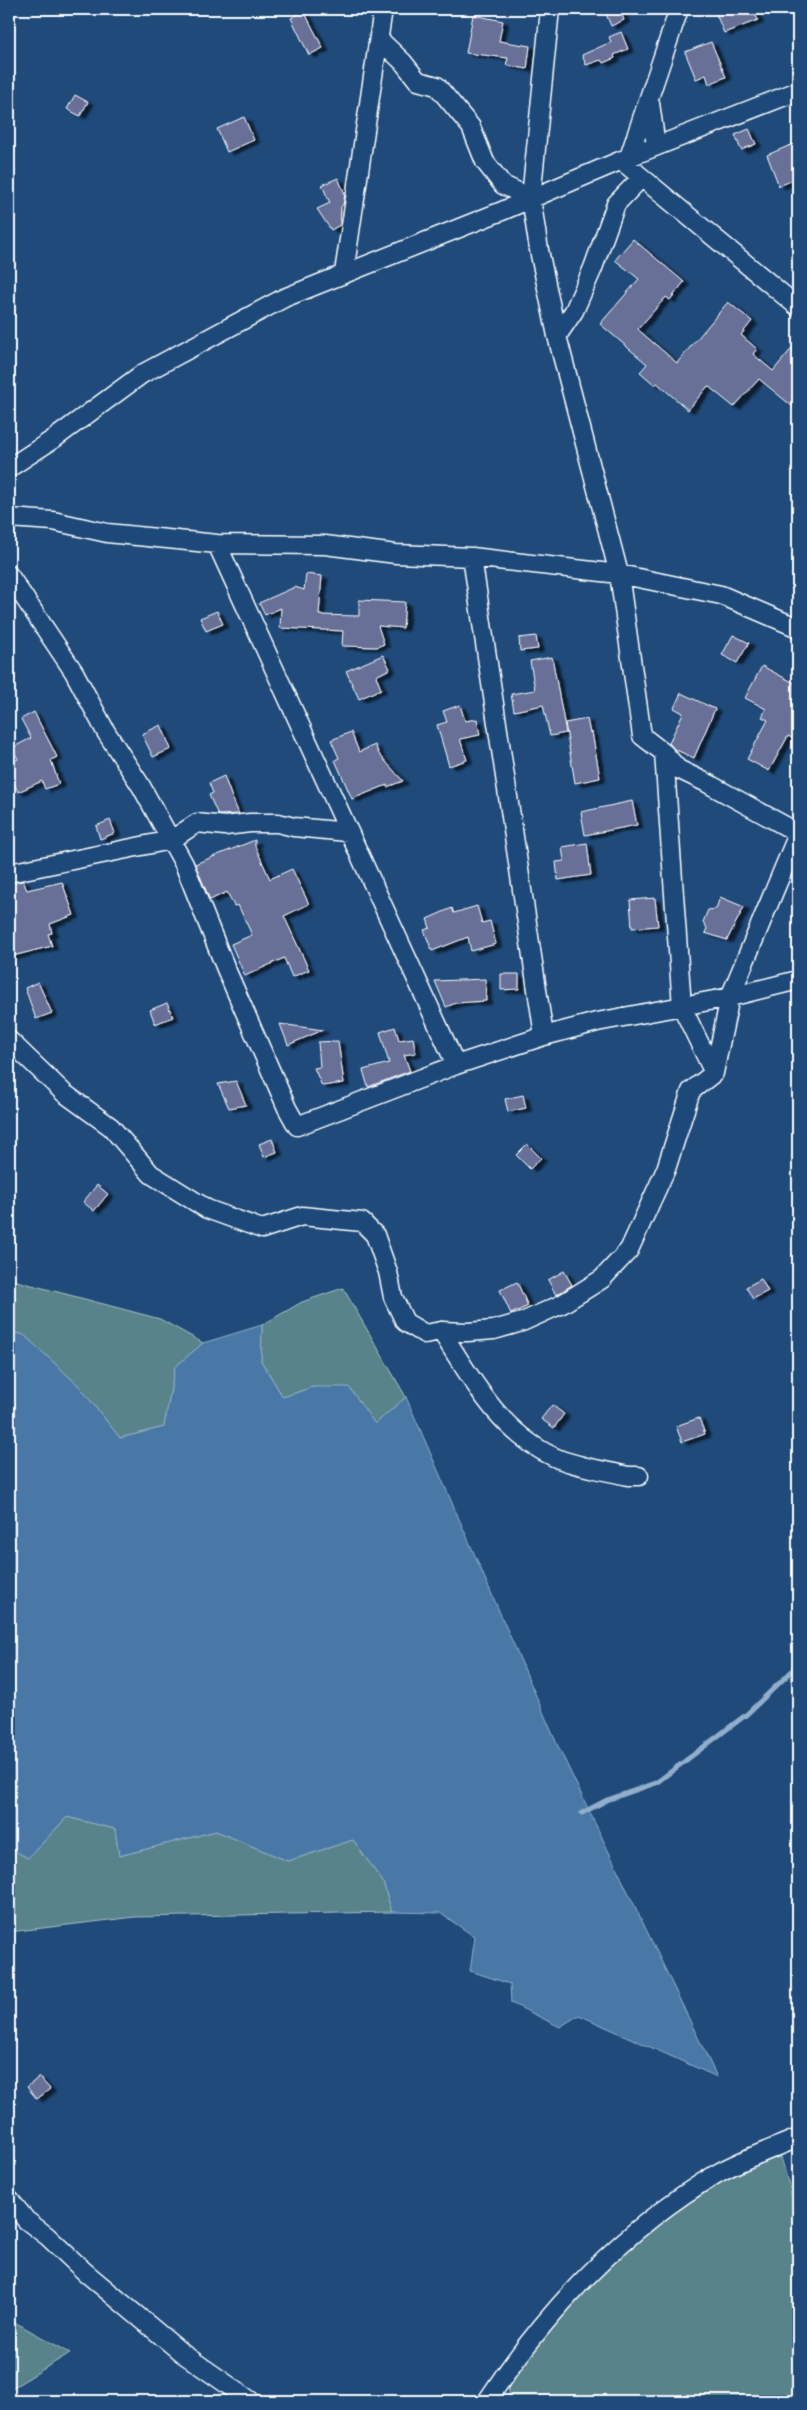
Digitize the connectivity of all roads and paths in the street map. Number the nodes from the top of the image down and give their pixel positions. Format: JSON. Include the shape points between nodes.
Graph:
{"nodes":[{"id":1,"x":383,"y":9,"type":"edge"},
{"id":2,"x":550,"y":9,"type":"edge"},
{"id":3,"x":679,"y":9,"type":"edge"},
{"id":4,"x":380,"y":40,"type":"junction"},
{"id":5,"x":798,"y":90,"type":"edge"},
{"id":6,"x":650,"y":100,"type":"junction"},
{"id":7,"x":656,"y":146,"type":"junction"},
{"id":8,"x":625,"y":159,"type":"junction"},
{"id":9,"x":641,"y":178,"type":"junction"},
{"id":10,"x":531,"y":198,"type":"junction"},
{"id":11,"x":344,"y":273,"type":"junction"},
{"id":12,"x":798,"y":307,"type":"edge"},
{"id":13,"x":557,"y":336,"type":"junction"},
{"id":14,"x":9,"y":468,"type":"edge"},
{"id":15,"x":9,"y":518,"type":"edge"},
{"id":16,"x":217,"y":544,"type":"junction"},
{"id":17,"x":472,"y":557,"type":"junction"},
{"id":18,"x":619,"y":574,"type":"junction"},
{"id":19,"x":9,"y":575,"type":"edge"},
{"id":20,"x":798,"y":628,"type":"edge"},
{"id":21,"x":664,"y":753,"type":"junction"},
{"id":22,"x":348,"y":832,"type":"junction"},
{"id":23,"x":798,"y":834,"type":"edge"},
{"id":24,"x":171,"y":840,"type":"junction"},
{"id":25,"x":9,"y":873,"type":"edge"},
{"id":26,"x":798,"y":980,"type":"edge"},
{"id":27,"x":730,"y":998,"type":"junction"},
{"id":28,"x":682,"y":1007,"type":"junction"},
{"id":29,"x":544,"y":1036,"type":"junction"},
{"id":30,"x":9,"y":1040,"type":"edge"},
{"id":31,"x":456,"y":1065,"type":"junction"},
{"id":32,"x":714,"y":1073,"type":"junction"},
{"id":33,"x":441,"y":1332,"type":"junction"},
{"id":34,"x":639,"y":1476,"type":"dead end"},
{"id":35,"x":798,"y":2138,"type":"edge"},
{"id":36,"x":9,"y":2200,"type":"edge"},
{"id":37,"x":251,"y":2401,"type":"edge"},
{"id":38,"x":487,"y":2401,"type":"edge"}],
"edges":[{"from":1,"to":4,"type":"street"},
{"from":2,"to":10,"type":"street"},
{"from":3,"to":6,"type":"street"},
{"from":4,"to":10,"type":"street","via":[[418,82],[437,86],[471,127],[485,162],[503,185]]},
{"from":4,"to":11,"type":"street"},
{"from":5,"to":7,"type":"street"},
{"from":6,"to":7,"type":"street"},
{"from":6,"to":8,"type":"street"},
{"from":7,"to":8,"type":"street"},
{"from":8,"to":9,"type":"street"},
{"from":8,"to":10,"type":"street"},
{"from":9,"to":12,"type":"street"},
{"from":9,"to":13,"type":"street","via":[[616,204],[574,311]]},
{"from":10,"to":11,"type":"street"},
{"from":10,"to":13,"type":"street"},
{"from":11,"to":14,"type":"street","via":[[284,298],[142,374]]},
{"from":13,"to":18,"type":"street"},
{"from":15,"to":16,"type":"street","via":[[53,521],[107,533]]},
{"from":16,"to":17,"type":"street","via":[[325,545],[396,554]]},
{"from":16,"to":22,"type":"street"},
{"from":17,"to":18,"type":"street"},
{"from":17,"to":29,"type":"street"},
{"from":18,"to":20,"type":"street","via":[[721,595]]},
{"from":18,"to":21,"type":"street","via":[[642,736]]},
{"from":19,"to":24,"type":"street","via":[[74,672]]},
{"from":21,"to":23,"type":"street","via":[[678,770]]},
{"from":21,"to":28,"type":"street"},
{"from":22,"to":24,"type":"street","via":[[278,823],[225,826],[197,823]]},
{"from":22,"to":31,"type":"street"},
{"from":23,"to":27,"type":"street"},
{"from":24,"to":25,"type":"street"},
{"from":24,"to":31,"type":"street","via":[[297,1126]]},
{"from":26,"to":27,"type":"street"},
{"from":27,"to":28,"type":"street"},
{"from":27,"to":32,"type":"street"},
{"from":28,"to":29,"type":"street","via":[[597,1022]]},
{"from":28,"to":32,"type":"street"},
{"from":29,"to":31,"type":"street"},
{"from":30,"to":33,"type":"street","via":[[64,1093],[111,1127],[151,1174],[206,1209],[262,1229],[302,1216],[362,1222],[375,1236],[393,1297],[405,1322],[424,1334]]},
{"from":32,"to":33,"type":"street","via":[[692,1090],[666,1169],[629,1250],[602,1279],[562,1304],[522,1322],[494,1330]]},
{"from":33,"to":34,"type":"street","via":[[485,1399],[516,1434],[555,1458]]},
{"from":35,"to":38,"type":"street","via":[[720,2172],[661,2211],[619,2247],[552,2314]]},
{"from":36,"to":37,"type":"street","via":[[26,2220],[182,2353]]}]}
